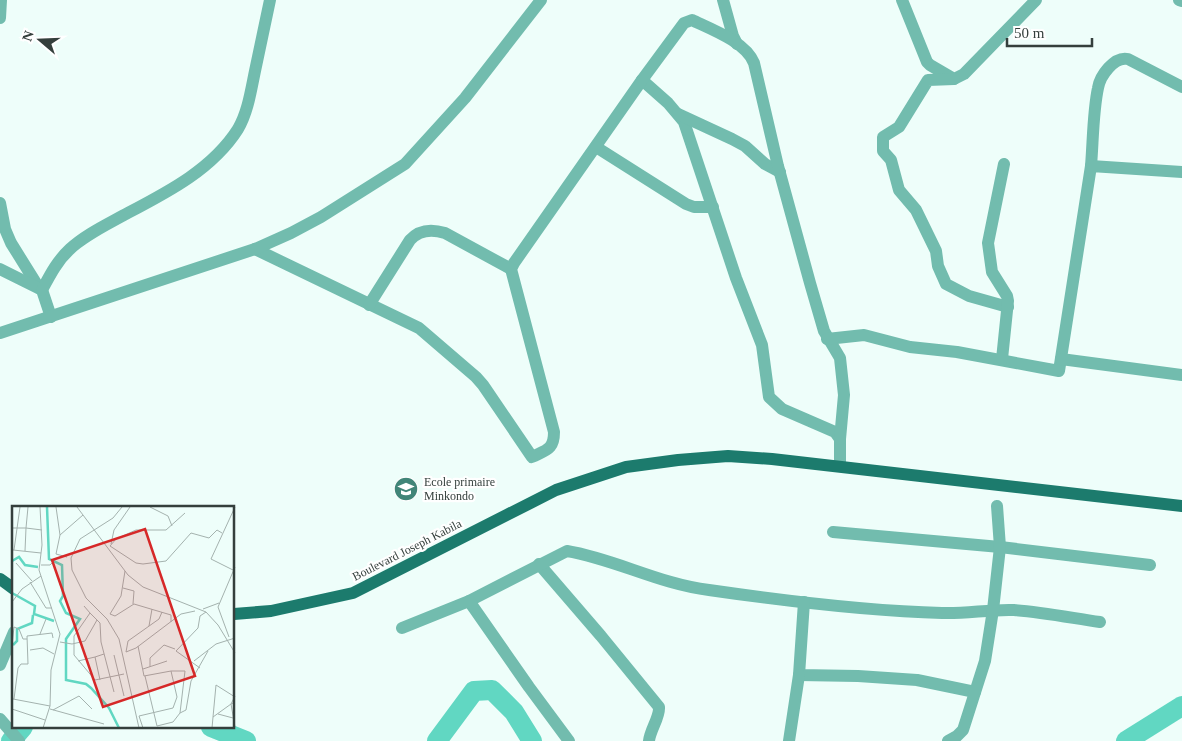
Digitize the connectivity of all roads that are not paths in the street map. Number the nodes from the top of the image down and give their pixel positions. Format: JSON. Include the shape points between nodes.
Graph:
{"nodes":[{"id":1,"x":1,"y":0,"type":"edge"},
{"id":2,"x":270,"y":0,"type":"edge"},
{"id":3,"x":541,"y":0,"type":"edge"},
{"id":4,"x":723,"y":0,"type":"edge"},
{"id":5,"x":902,"y":0,"type":"edge"},
{"id":6,"x":1036,"y":0,"type":"edge"},
{"id":7,"x":0,"y":18,"type":"edge"},
{"id":8,"x":737,"y":44,"type":"junction"},
{"id":9,"x":930,"y":65,"type":"junction"},
{"id":10,"x":954,"y":79,"type":"junction"},
{"id":11,"x":642,"y":80,"type":"junction"},
{"id":12,"x":928,"y":80,"type":"junction"},
{"id":13,"x":1182,"y":87,"type":"edge"},
{"id":14,"x":678,"y":114,"type":"junction"},
{"id":15,"x":596,"y":147,"type":"junction"},
{"id":16,"x":1004,"y":164,"type":"dead end"},
{"id":17,"x":1091,"y":166,"type":"junction"},
{"id":18,"x":780,"y":172,"type":"junction"},
{"id":19,"x":1182,"y":172,"type":"edge"},
{"id":20,"x":0,"y":203,"type":"edge"},
{"id":21,"x":712,"y":207,"type":"junction"},
{"id":22,"x":255,"y":249,"type":"junction"},
{"id":23,"x":0,"y":269,"type":"edge"},
{"id":24,"x":511,"y":269,"type":"junction"},
{"id":25,"x":40,"y":289,"type":"junction"},
{"id":26,"x":369,"y":305,"type":"junction"},
{"id":27,"x":1008,"y":307,"type":"junction"},
{"id":28,"x":51,"y":317,"type":"junction"},
{"id":29,"x":0,"y":333,"type":"edge"},
{"id":30,"x":828,"y":338,"type":"junction"},
{"id":31,"x":1061,"y":358,"type":"junction"},
{"id":32,"x":1002,"y":359,"type":"junction"},
{"id":33,"x":1182,"y":374,"type":"edge"},
{"id":34,"x":840,"y":439,"type":"junction"},
{"id":35,"x":840,"y":466,"type":"junction"},
{"id":36,"x":997,"y":506,"type":"dead end"},
{"id":37,"x":1182,"y":506,"type":"edge"},
{"id":38,"x":833,"y":532,"type":"dead end"},
{"id":39,"x":1000,"y":547,"type":"junction"},
{"id":40,"x":538,"y":564,"type":"junction"},
{"id":41,"x":1150,"y":565,"type":"dead end"},
{"id":42,"x":0,"y":579,"type":"edge"},
{"id":43,"x":12,"y":588,"type":"edge"},
{"id":44,"x":469,"y":601,"type":"junction"},
{"id":45,"x":804,"y":602,"type":"junction"},
{"id":46,"x":993,"y":610,"type":"junction"},
{"id":47,"x":235,"y":614,"type":"edge"},
{"id":48,"x":1100,"y":622,"type":"dead end"},
{"id":49,"x":402,"y":628,"type":"dead end"},
{"id":50,"x":12,"y":637,"type":"edge"},
{"id":51,"x":0,"y":665,"type":"edge"},
{"id":52,"x":799,"y":675,"type":"junction"},
{"id":53,"x":975,"y":692,"type":"junction"},
{"id":54,"x":1,"y":721,"type":"edge"},
{"id":55,"x":19,"y":741,"type":"edge"},
{"id":56,"x":569,"y":741,"type":"edge"},
{"id":57,"x":649,"y":741,"type":"edge"},
{"id":58,"x":789,"y":741,"type":"edge"},
{"id":59,"x":948,"y":741,"type":"edge"}],
"edges":[{"from":1,"to":7,"type":"street"},
{"from":2,"to":25,"type":"street","via":[[244,114],[239,128],[223,150],[163,194],[70,248]]},
{"from":3,"to":22,"type":"street","via":[[465,98],[404,164],[320,217]]},
{"from":4,"to":8,"type":"street"},
{"from":5,"to":9,"type":"street"},
{"from":6,"to":10,"type":"street","via":[[964,74]]},
{"from":8,"to":11,"type":"street","via":[[688,20]]},
{"from":8,"to":18,"type":"street","via":[[754,62]]},
{"from":9,"to":10,"type":"street"},
{"from":9,"to":12,"type":"street"},
{"from":10,"to":12,"type":"street"},
{"from":11,"to":14,"type":"street"},
{"from":11,"to":15,"type":"street"},
{"from":12,"to":27,"type":"street","via":[[900,127],[883,137],[883,151],[891,160],[899,190],[916,210],[936,251],[946,284],[969,296]]},
{"from":13,"to":17,"type":"street","via":[[1128,59],[1117,60],[1102,76],[1098,89]]},
{"from":14,"to":18,"type":"street","via":[[745,146]]},
{"from":14,"to":21,"type":"street","via":[[686,127]]},
{"from":15,"to":21,"type":"street","via":[[686,204]]},
{"from":15,"to":24,"type":"street"},
{"from":16,"to":27,"type":"street","via":[[988,244],[992,272],[1007,296]]},
{"from":17,"to":19,"type":"street"},
{"from":17,"to":31,"type":"street"},
{"from":18,"to":30,"type":"street"},
{"from":20,"to":25,"type":"street","via":[[11,242]]},
{"from":21,"to":34,"type":"street","via":[[762,345],[769,397],[782,409],[835,432]]},
{"from":22,"to":26,"type":"street"},
{"from":22,"to":28,"type":"street"},
{"from":23,"to":25,"type":"street"},
{"from":24,"to":26,"type":"street","via":[[445,233],[433,230],[420,233],[410,240]]},
{"from":24,"to":26,"type":"street","via":[[554,432],[550,448],[532,457],[476,377],[418,328]]},
{"from":25,"to":28,"type":"street"},
{"from":27,"to":32,"type":"street"},
{"from":28,"to":29,"type":"street"},
{"from":30,"to":32,"type":"street","via":[[864,335],[920,349]]},
{"from":30,"to":34,"type":"street","via":[[840,358],[844,395]]},
{"from":31,"to":32,"type":"street","via":[[1059,370]]},
{"from":31,"to":33,"type":"street"},
{"from":34,"to":35,"type":"street"},
{"from":35,"to":37,"type":"main road","name":"Boulevard Joseph Kabila"},
{"from":35,"to":47,"type":"main road","name":"Boulevard Joseph Kabila","via":[[728,456],[626,467],[556,490],[353,593],[271,611]]},
{"from":36,"to":39,"type":"street"},
{"from":38,"to":39,"type":"street"},
{"from":39,"to":41,"type":"street"},
{"from":39,"to":46,"type":"street"},
{"from":40,"to":44,"type":"street"},
{"from":40,"to":45,"type":"street","via":[[567,551],[688,586]]},
{"from":40,"to":57,"type":"street","via":[[659,708]]},
{"from":42,"to":43,"type":"main road"},
{"from":44,"to":49,"type":"street"},
{"from":44,"to":56,"type":"street"},
{"from":45,"to":46,"type":"street","via":[[942,613]]},
{"from":45,"to":52,"type":"street"},
{"from":46,"to":48,"type":"street"},
{"from":46,"to":53,"type":"street","via":[[985,661]]},
{"from":50,"to":51,"type":"street"},
{"from":52,"to":53,"type":"street","via":[[917,680]]},
{"from":52,"to":58,"type":"street"},
{"from":53,"to":59,"type":"street","via":[[963,730]]},
{"from":54,"to":55,"type":"street"}]}
